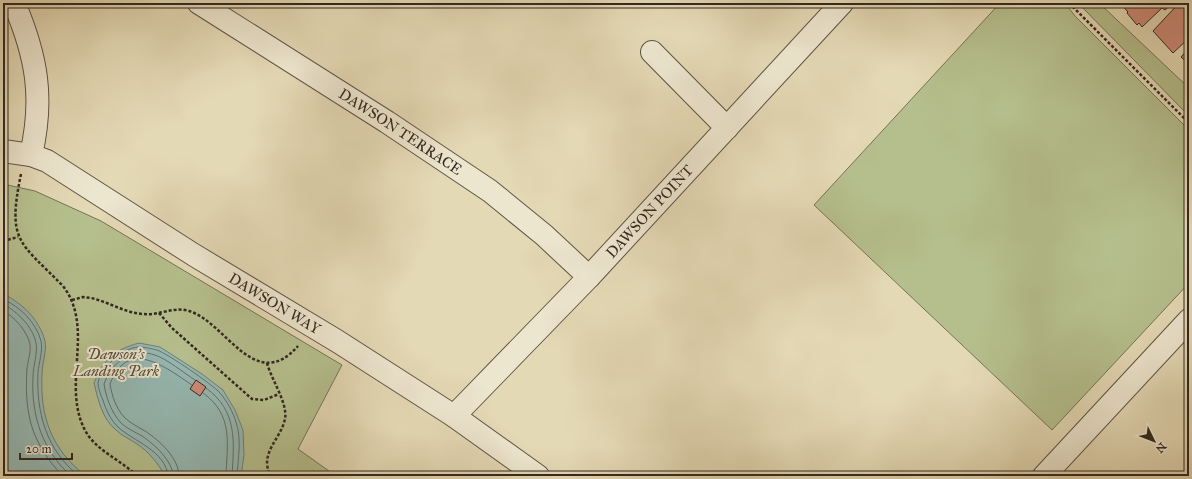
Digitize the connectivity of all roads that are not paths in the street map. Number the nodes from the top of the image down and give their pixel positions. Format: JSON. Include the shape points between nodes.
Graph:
{"nodes":[{"id":1,"x":14,"y":3,"type":"edge"},
{"id":2,"x":199,"y":3,"type":"edge"},
{"id":3,"x":842,"y":3,"type":"edge"},
{"id":4,"x":652,"y":52,"type":"dead end"},
{"id":5,"x":727,"y":128,"type":"junction"},
{"id":6,"x":3,"y":152,"type":"edge"},
{"id":7,"x":26,"y":164,"type":"junction"},
{"id":8,"x":589,"y":277,"type":"junction"},
{"id":9,"x":1189,"y":320,"type":"edge"},
{"id":10,"x":454,"y":416,"type":"junction"},
{"id":11,"x":538,"y":476,"type":"edge"},
{"id":12,"x":1044,"y":476,"type":"edge"}],
"edges":[{"from":1,"to":7,"type":"street","via":[[35,63],[38,95],[37,127]]},
{"from":2,"to":8,"type":"street","name":"DAWSON TERRACE","via":[[387,122],[490,191],[544,235]]},
{"from":3,"to":5,"type":"street","name":"DAWSON POINT"},
{"from":4,"to":5,"type":"street"},
{"from":5,"to":8,"type":"street","name":"DAWSON POINT"},
{"from":6,"to":7,"type":"street","name":"DAWSON WAY"},
{"from":7,"to":10,"type":"street","name":"DAWSON WAY","via":[[47,161]]},
{"from":8,"to":10,"type":"street","name":"DAWSON POINT"},
{"from":9,"to":12,"type":"street"},
{"from":10,"to":11,"type":"street","name":"DAWSON WAY"}]}
